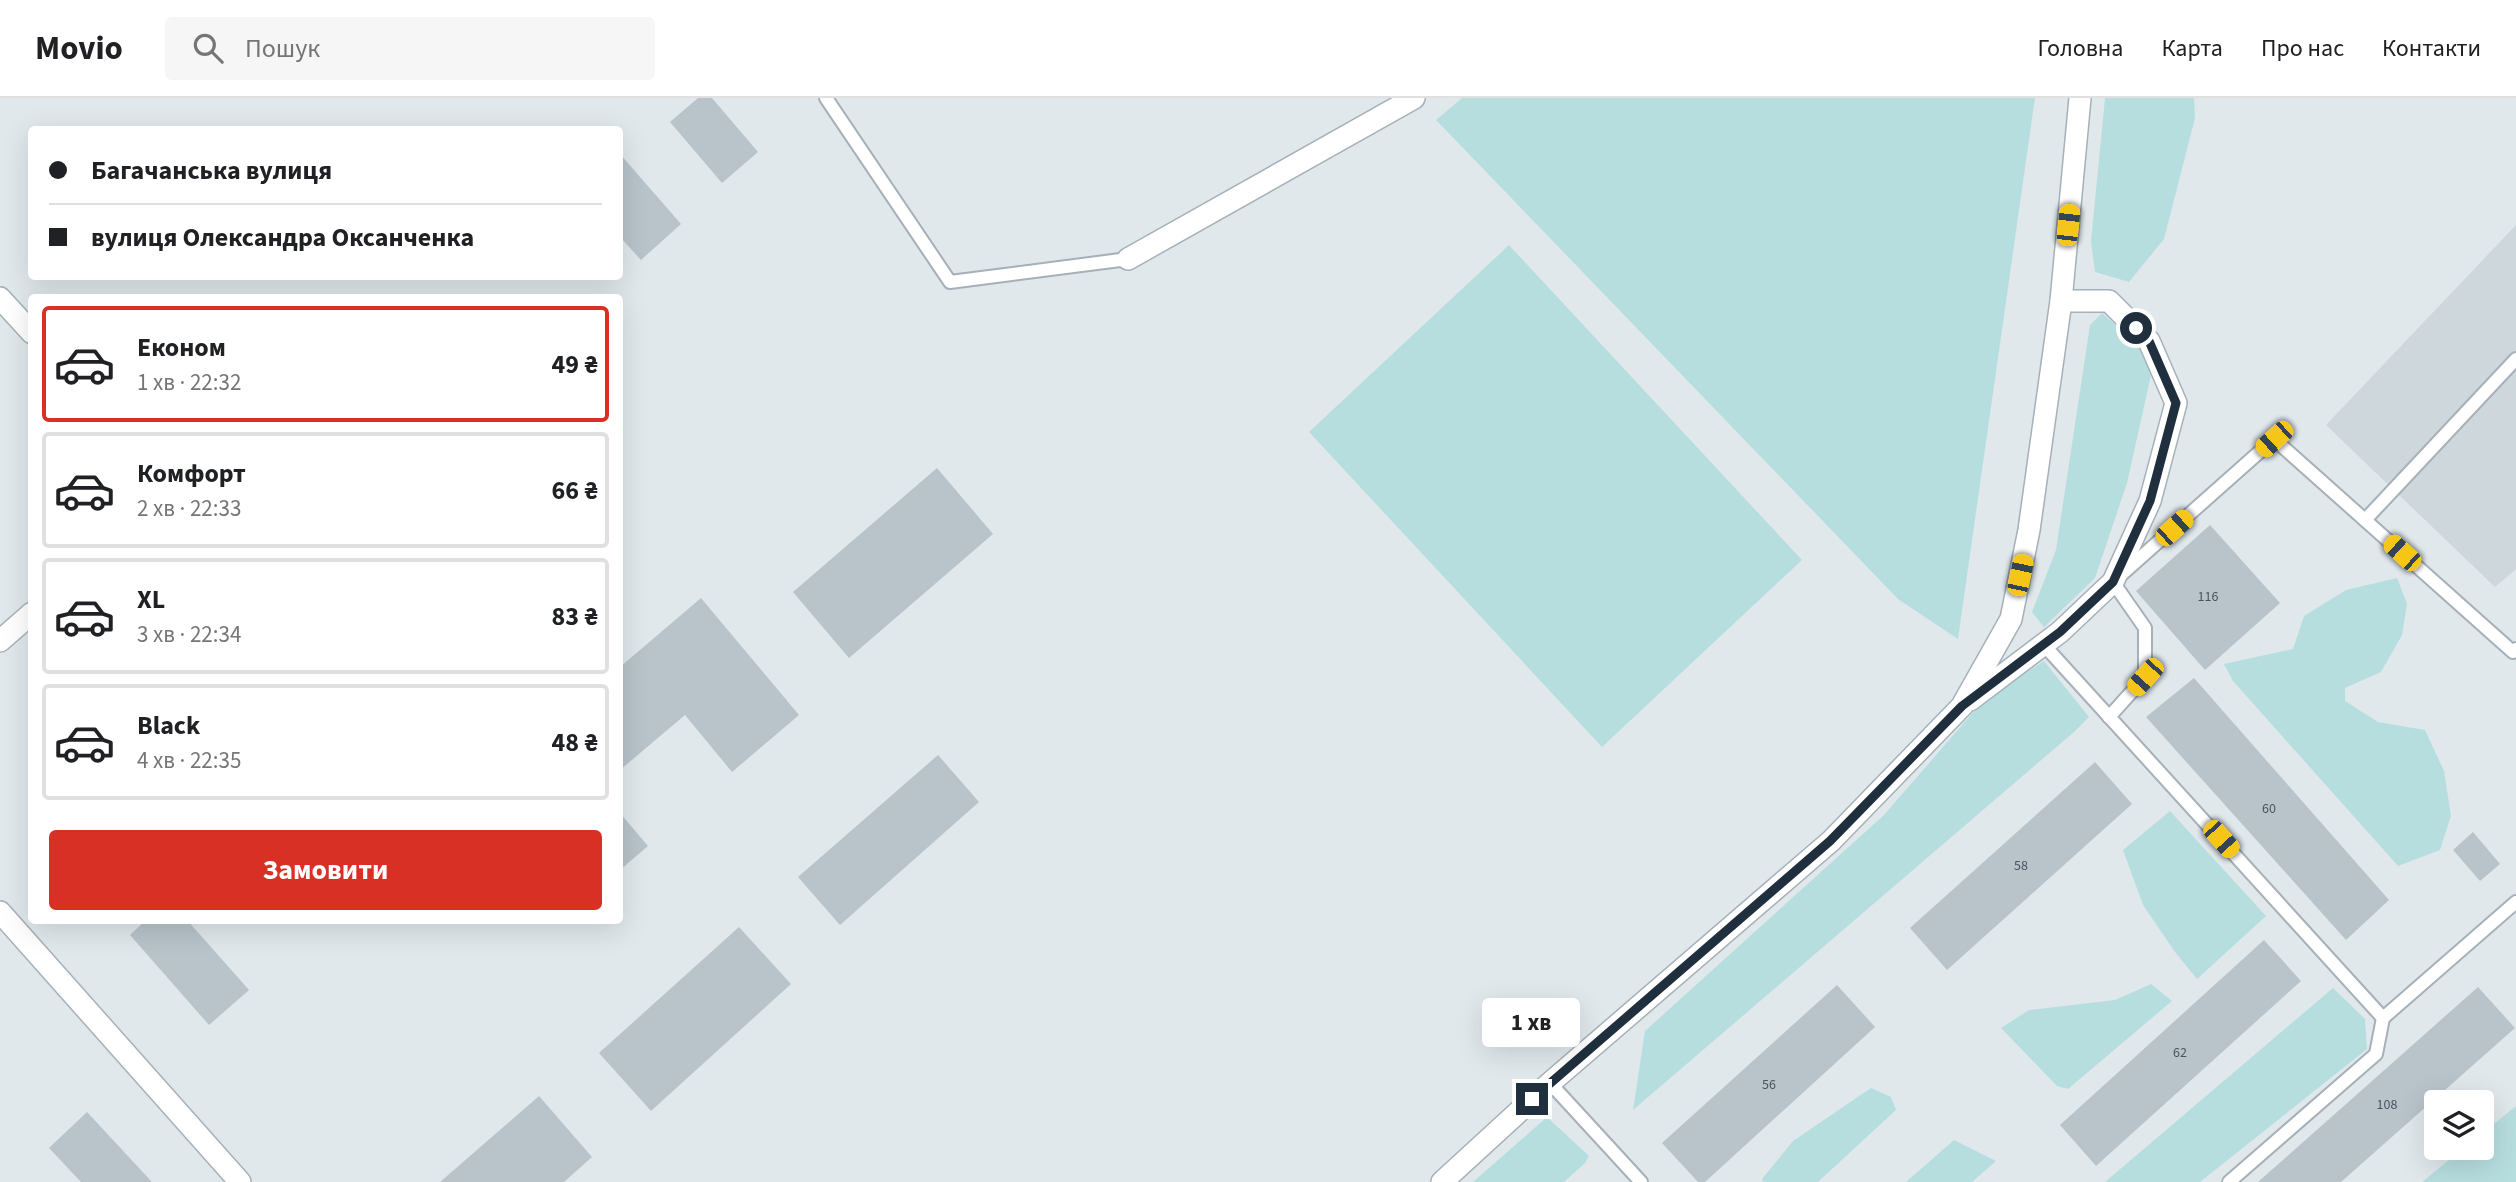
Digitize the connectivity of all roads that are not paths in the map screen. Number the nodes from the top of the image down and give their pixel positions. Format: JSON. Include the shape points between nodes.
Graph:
{"nodes":[{"id":1,"x":826,"y":98,"type":"edge"},
{"id":2,"x":1414,"y":98,"type":"edge"},
{"id":3,"x":2080,"y":98,"type":"edge"},
{"id":4,"x":1128,"y":259,"type":"joint"},
{"id":5,"x":0,"y":298,"type":"edge"},
{"id":6,"x":2061,"y":301,"type":"junction"},
{"id":7,"x":28,"y":329,"type":"edge"},
{"id":8,"x":2516,"y":359,"type":"edge"},
{"id":9,"x":2365,"y":520,"type":"junction"},
{"id":10,"x":2113,"y":582,"type":"junction"},
{"id":11,"x":28,"y":616,"type":"edge"},
{"id":12,"x":0,"y":641,"type":"edge"},
{"id":13,"x":2043,"y":644,"type":"junction"},
{"id":14,"x":2516,"y":649,"type":"edge"},
{"id":15,"x":1962,"y":706,"type":"junction"},
{"id":16,"x":2109,"y":717,"type":"junction"},
{"id":17,"x":2516,"y":902,"type":"edge"},
{"id":18,"x":0,"y":912,"type":"edge"},
{"id":19,"x":2383,"y":1018,"type":"junction"},
{"id":20,"x":1550,"y":1083,"type":"junction"},
{"id":21,"x":240,"y":1182,"type":"edge"},
{"id":22,"x":1442,"y":1182,"type":"edge"},
{"id":23,"x":1642,"y":1182,"type":"edge"},
{"id":24,"x":2229,"y":1182,"type":"edge"}],
"edges":[{"from":1,"to":4,"type":"lane","via":[[950,282]]},
{"from":2,"to":4,"type":"street"},
{"from":3,"to":6,"type":"street"},
{"from":5,"to":7,"type":"street"},
{"from":6,"to":10,"type":"street","via":[[2109,301],[2149,341],[2176,403],[2150,501]]},
{"from":6,"to":15,"type":"street","via":[[2029,530],[2011,619]]},
{"from":8,"to":9,"type":"lane"},
{"from":9,"to":10,"type":"lane","via":[[2274,439]]},
{"from":9,"to":14,"type":"lane","via":[[2513,652]]},
{"from":10,"to":13,"type":"street"},
{"from":10,"to":16,"type":"lane","via":[[2145,628],[2145,677]]},
{"from":11,"to":12,"type":"street"},
{"from":13,"to":15,"type":"street"},
{"from":13,"to":16,"type":"lane"},
{"from":15,"to":20,"type":"street","via":[[1830,841]]},
{"from":16,"to":19,"type":"lane"},
{"from":17,"to":19,"type":"lane"},
{"from":18,"to":21,"type":"street"},
{"from":19,"to":24,"type":"lane","via":[[2376,1054]]},
{"from":20,"to":22,"type":"street"},
{"from":20,"to":23,"type":"lane"}]}
